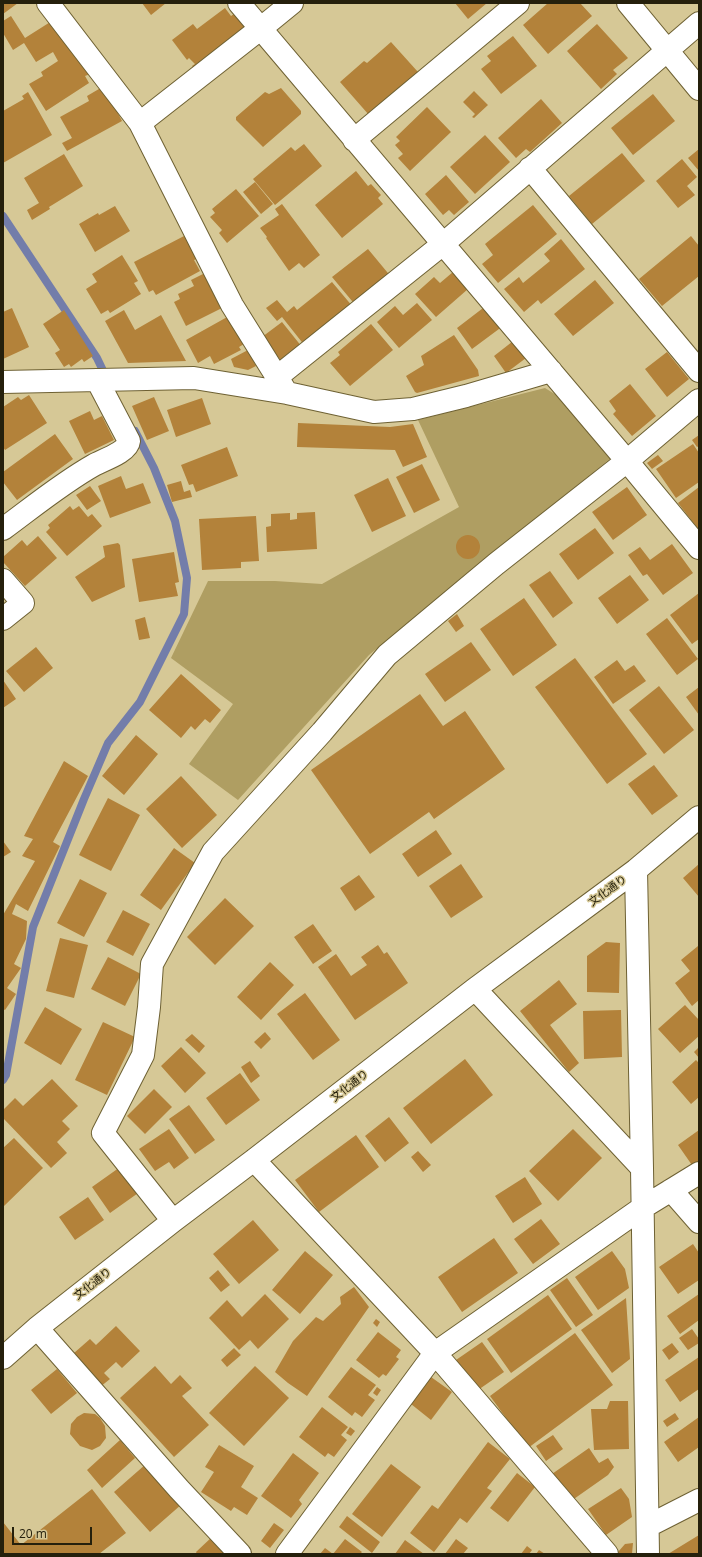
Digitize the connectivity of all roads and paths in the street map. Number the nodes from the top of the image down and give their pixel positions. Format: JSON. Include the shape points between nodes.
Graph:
{"nodes":[{"id":1,"x":48,"y":3,"type":"edge"},
{"id":2,"x":238,"y":3,"type":"edge"},
{"id":3,"x":292,"y":3,"type":"edge"},
{"id":4,"x":518,"y":3,"type":"edge"},
{"id":5,"x":628,"y":3,"type":"edge"},
{"id":6,"x":699,"y":23,"type":"edge"},
{"id":7,"x":260,"y":29,"type":"junction"},
{"id":8,"x":668,"y":50,"type":"junction"},
{"id":9,"x":699,"y":89,"type":"edge"},
{"id":10,"x":140,"y":123,"type":"junction"},
{"id":11,"x":354,"y":140,"type":"junction"},
{"id":12,"x":530,"y":168,"type":"junction"},
{"id":13,"x":443,"y":244,"type":"junction"},
{"id":14,"x":551,"y":371,"type":"junction"},
{"id":15,"x":699,"y":371,"type":"edge"},
{"id":16,"x":97,"y":380,"type":"junction"},
{"id":17,"x":3,"y":382,"type":"edge"},
{"id":18,"x":282,"y":385,"type":"junction"},
{"id":19,"x":699,"y":400,"type":"edge"},
{"id":20,"x":627,"y":461,"type":"junction"},
{"id":21,"x":3,"y":529,"type":"edge"},
{"id":22,"x":699,"y":548,"type":"edge"},
{"id":23,"x":3,"y":580,"type":"edge"},
{"id":24,"x":3,"y":619,"type":"edge"},
{"id":25,"x":699,"y":817,"type":"edge"},
{"id":26,"x":636,"y":870,"type":"junction"},
{"id":27,"x":474,"y":989,"type":"junction"},
{"id":28,"x":254,"y":1160,"type":"junction"},
{"id":29,"x":642,"y":1168,"type":"junction"},
{"id":30,"x":699,"y":1173,"type":"edge"},
{"id":31,"x":671,"y":1190,"type":"junction"},
{"id":32,"x":642,"y":1208,"type":"junction"},
{"id":33,"x":173,"y":1221,"type":"junction"},
{"id":34,"x":699,"y":1222,"type":"edge"},
{"id":35,"x":37,"y":1328,"type":"junction"},
{"id":36,"x":435,"y":1353,"type":"junction"},
{"id":37,"x":3,"y":1358,"type":"edge"},
{"id":38,"x":699,"y":1500,"type":"edge"},
{"id":39,"x":648,"y":1526,"type":"junction"},
{"id":40,"x":240,"y":1554,"type":"edge"},
{"id":41,"x":287,"y":1554,"type":"edge"},
{"id":42,"x":606,"y":1554,"type":"edge"},
{"id":43,"x":648,"y":1554,"type":"edge"}],
"edges":[{"from":1,"to":10,"type":"street"},
{"from":2,"to":7,"type":"street"},
{"from":3,"to":7,"type":"street"},
{"from":4,"to":11,"type":"street"},
{"from":5,"to":8,"type":"street"},
{"from":6,"to":8,"type":"street"},
{"from":7,"to":10,"type":"street"},
{"from":7,"to":11,"type":"street"},
{"from":8,"to":9,"type":"street"},
{"from":8,"to":12,"type":"street"},
{"from":10,"to":18,"type":"street","via":[[232,305]]},
{"from":11,"to":13,"type":"street"},
{"from":12,"to":13,"type":"street"},
{"from":12,"to":15,"type":"street"},
{"from":13,"to":14,"type":"street"},
{"from":13,"to":18,"type":"street"},
{"from":14,"to":18,"type":"street","via":[[413,409],[374,412]]},
{"from":14,"to":20,"type":"street"},
{"from":16,"to":17,"type":"street"},
{"from":16,"to":18,"type":"street","via":[[194,378]]},
{"from":16,"to":21,"type":"street","via":[[129,441],[128,445],[72,478]]},
{"from":19,"to":20,"type":"street"},
{"from":20,"to":22,"type":"street"},
{"from":20,"to":33,"type":"street","via":[[496,564],[387,655],[214,852],[152,964],[143,1055],[103,1133]]},
{"from":23,"to":24,"type":"street","via":[[23,603]]},
{"from":25,"to":26,"type":"street","name":"文化通り"},
{"from":26,"to":27,"type":"street","name":"文化通り"},
{"from":26,"to":29,"type":"street"},
{"from":27,"to":28,"type":"street","name":"文化通り"},
{"from":27,"to":29,"type":"street"},
{"from":28,"to":33,"type":"street","name":"文化通り"},
{"from":28,"to":36,"type":"street"},
{"from":29,"to":32,"type":"street"},
{"from":30,"to":31,"type":"street"},
{"from":31,"to":32,"type":"street"},
{"from":31,"to":34,"type":"street"},
{"from":32,"to":36,"type":"street"},
{"from":32,"to":39,"type":"street"},
{"from":33,"to":35,"type":"street","name":"文化通り"},
{"from":35,"to":37,"type":"street","name":"文化通り"},
{"from":35,"to":40,"type":"street","via":[[178,1489]]},
{"from":36,"to":41,"type":"street"},
{"from":36,"to":42,"type":"street"},
{"from":38,"to":39,"type":"street"},
{"from":39,"to":43,"type":"street"}]}
